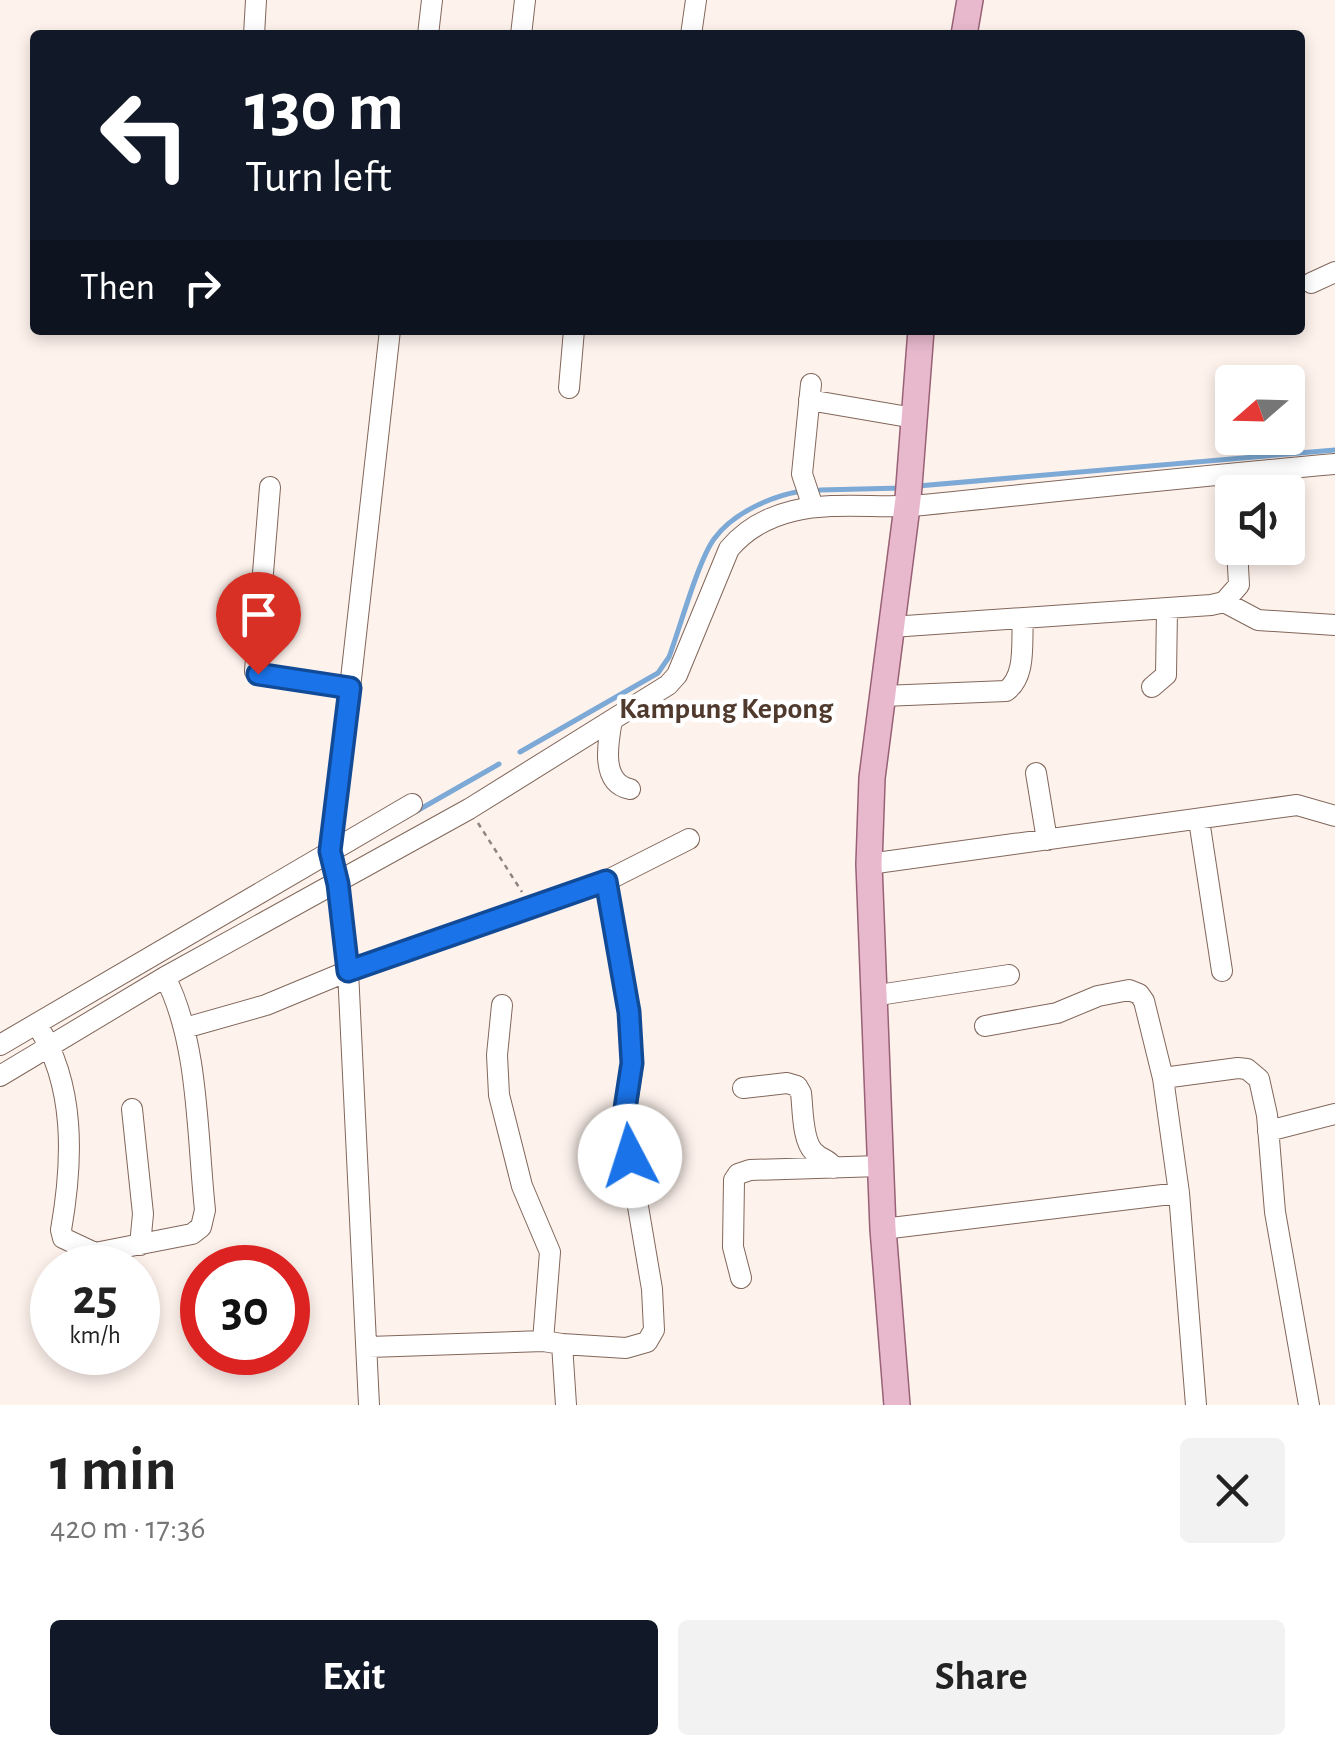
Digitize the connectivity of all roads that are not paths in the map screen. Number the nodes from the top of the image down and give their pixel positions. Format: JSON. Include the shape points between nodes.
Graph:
{"nodes":[{"id":1,"x":256,"y":0,"type":"edge"},
{"id":2,"x":432,"y":0,"type":"edge"},
{"id":3,"x":525,"y":0,"type":"edge"},
{"id":4,"x":696,"y":0,"type":"edge"},
{"id":5,"x":970,"y":0,"type":"edge"},
{"id":6,"x":254,"y":30,"type":"edge"},
{"id":7,"x":429,"y":30,"type":"edge"},
{"id":8,"x":522,"y":30,"type":"edge"},
{"id":9,"x":692,"y":30,"type":"edge"},
{"id":10,"x":965,"y":30,"type":"edge"},
{"id":11,"x":1335,"y":272,"type":"edge"},
{"id":12,"x":1310,"y":283,"type":"dead end"},
{"id":13,"x":389,"y":335,"type":"edge"},
{"id":14,"x":574,"y":335,"type":"edge"},
{"id":15,"x":921,"y":335,"type":"edge"},
{"id":16,"x":569,"y":388,"type":"dead end"},
{"id":17,"x":914,"y":418,"type":"junction"},
{"id":18,"x":1335,"y":464,"type":"edge"},
{"id":19,"x":1277,"y":475,"type":"edge"},
{"id":20,"x":1215,"y":484,"type":"edge"},
{"id":21,"x":270,"y":487,"type":"dead end"},
{"id":22,"x":908,"y":493,"type":"junction"},
{"id":23,"x":813,"y":507,"type":"junction"},
{"id":24,"x":1238,"y":565,"type":"edge"},
{"id":25,"x":1224,"y":602,"type":"junction"},
{"id":26,"x":1167,"y":610,"type":"junction"},
{"id":27,"x":1022,"y":619,"type":"junction"},
{"id":28,"x":1335,"y":625,"type":"edge"},
{"id":29,"x":891,"y":627,"type":"junction"},
{"id":30,"x":1152,"y":687,"type":"dead end"},
{"id":31,"x":350,"y":688,"type":"junction"},
{"id":32,"x":883,"y":696,"type":"junction"},
{"id":33,"x":612,"y":720,"type":"junction"},
{"id":34,"x":1036,"y":773,"type":"dead end"},
{"id":35,"x":630,"y":789,"type":"dead end"},
{"id":36,"x":412,"y":804,"type":"dead end"},
{"id":37,"x":1335,"y":816,"type":"edge"},
{"id":38,"x":1198,"y":820,"type":"junction"},
{"id":39,"x":689,"y":839,"type":"dead end"},
{"id":40,"x":1047,"y":840,"type":"junction"},
{"id":41,"x":330,"y":854,"type":"junction"},
{"id":42,"x":870,"y":864,"type":"junction"},
{"id":43,"x":338,"y":881,"type":"junction"},
{"id":44,"x":606,"y":881,"type":"junction"},
{"id":45,"x":348,"y":971,"type":"junction"},
{"id":46,"x":1222,"y":971,"type":"dead end"},
{"id":47,"x":1009,"y":975,"type":"dead end"},
{"id":48,"x":166,"y":976,"type":"junction"},
{"id":49,"x":872,"y":996,"type":"junction"},
{"id":50,"x":502,"y":1004,"type":"dead end"},
{"id":51,"x":984,"y":1026,"type":"dead end"},
{"id":52,"x":185,"y":1028,"type":"junction"},
{"id":53,"x":44,"y":1036,"type":"junction"},
{"id":54,"x":0,"y":1045,"type":"edge"},
{"id":55,"x":0,"y":1076,"type":"edge"},
{"id":56,"x":1163,"y":1078,"type":"junction"},
{"id":57,"x":742,"y":1088,"type":"dead end"},
{"id":58,"x":132,"y":1109,"type":"dead end"},
{"id":59,"x":1335,"y":1114,"type":"edge"},
{"id":60,"x":1268,"y":1130,"type":"junction"},
{"id":61,"x":880,"y":1166,"type":"junction"},
{"id":62,"x":834,"y":1168,"type":"junction"},
{"id":63,"x":1178,"y":1193,"type":"junction"},
{"id":64,"x":883,"y":1229,"type":"junction"},
{"id":65,"x":140,"y":1244,"type":"junction"},
{"id":66,"x":741,"y":1278,"type":"dead end"},
{"id":67,"x":553,"y":1342,"type":"junction"},
{"id":68,"x":368,"y":1347,"type":"junction"},
{"id":69,"x":370,"y":1405,"type":"edge"},
{"id":70,"x":566,"y":1405,"type":"edge"},
{"id":71,"x":897,"y":1405,"type":"edge"},
{"id":72,"x":1196,"y":1405,"type":"edge"},
{"id":73,"x":1309,"y":1405,"type":"edge"}],
"edges":[{"from":1,"to":6,"type":"street"},
{"from":2,"to":7,"type":"street"},
{"from":3,"to":8,"type":"street"},
{"from":4,"to":9,"type":"street"},
{"from":5,"to":10,"type":"main road"},
{"from":11,"to":12,"type":"street"},
{"from":13,"to":31,"type":"street"},
{"from":14,"to":16,"type":"street"},
{"from":15,"to":17,"type":"main road"},
{"from":17,"to":22,"type":"main road"},
{"from":17,"to":23,"type":"street","via":[[810,392],[802,474]]},
{"from":18,"to":19,"type":"street"},
{"from":20,"to":22,"type":"street"},
{"from":21,"to":31,"type":"street","via":[[255,671]]},
{"from":22,"to":23,"type":"street"},
{"from":22,"to":29,"type":"main road"},
{"from":23,"to":33,"type":"street","via":[[743,533],[729,549],[673,681]]},
{"from":24,"to":25,"type":"street","via":[[1239,585]]},
{"from":25,"to":26,"type":"street"},
{"from":25,"to":28,"type":"street","via":[[1258,620]]},
{"from":26,"to":27,"type":"street"},
{"from":26,"to":30,"type":"street","via":[[1166,676]]},
{"from":27,"to":29,"type":"street"},
{"from":27,"to":32,"type":"street","via":[[1020,670],[1006,691]]},
{"from":29,"to":32,"type":"main road"},
{"from":31,"to":41,"type":"street"},
{"from":32,"to":42,"type":"main road"},
{"from":33,"to":35,"type":"street","via":[[611,775]]},
{"from":33,"to":43,"type":"street"},
{"from":34,"to":40,"type":"street"},
{"from":36,"to":41,"type":"street"},
{"from":37,"to":38,"type":"street","via":[[1297,805]]},
{"from":38,"to":40,"type":"street"},
{"from":38,"to":46,"type":"street"},
{"from":39,"to":44,"type":"street"},
{"from":40,"to":42,"type":"street"},
{"from":41,"to":43,"type":"street"},
{"from":41,"to":53,"type":"street"},
{"from":42,"to":49,"type":"main road"},
{"from":43,"to":45,"type":"street"},
{"from":43,"to":48,"type":"street"},
{"from":44,"to":45,"type":"street"},
{"from":44,"to":67,"type":"street","via":[[629,1012],[632,1063],[624,1124],[648,1254],[654,1330],[647,1342],[626,1348]]},
{"from":45,"to":52,"type":"street","via":[[266,1005]]},
{"from":45,"to":68,"type":"street"},
{"from":47,"to":49,"type":"street"},
{"from":48,"to":52,"type":"street"},
{"from":48,"to":53,"type":"street"},
{"from":49,"to":61,"type":"main road"},
{"from":50,"to":67,"type":"street","via":[[500,1095],[522,1186],[550,1252]]},
{"from":51,"to":56,"type":"street","via":[[1134,990],[1150,1015]]},
{"from":52,"to":65,"type":"street","via":[[204,1221],[192,1234]]},
{"from":53,"to":54,"type":"street"},
{"from":53,"to":55,"type":"street"},
{"from":53,"to":65,"type":"street","via":[[62,1078],[70,1134],[64,1238],[88,1252]]},
{"from":56,"to":60,"type":"street","via":[[1254,1072]]},
{"from":56,"to":63,"type":"street"},
{"from":57,"to":62,"type":"street","via":[[797,1086],[809,1146]]},
{"from":58,"to":65,"type":"street"},
{"from":59,"to":60,"type":"street"},
{"from":60,"to":73,"type":"street","via":[[1275,1212]]},
{"from":61,"to":62,"type":"street"},
{"from":61,"to":64,"type":"main road"},
{"from":62,"to":66,"type":"street","via":[[738,1174],[732,1232]]},
{"from":63,"to":64,"type":"street"},
{"from":63,"to":72,"type":"street"},
{"from":64,"to":71,"type":"main road"},
{"from":67,"to":68,"type":"street"},
{"from":67,"to":70,"type":"street"},
{"from":68,"to":69,"type":"street"}]}
